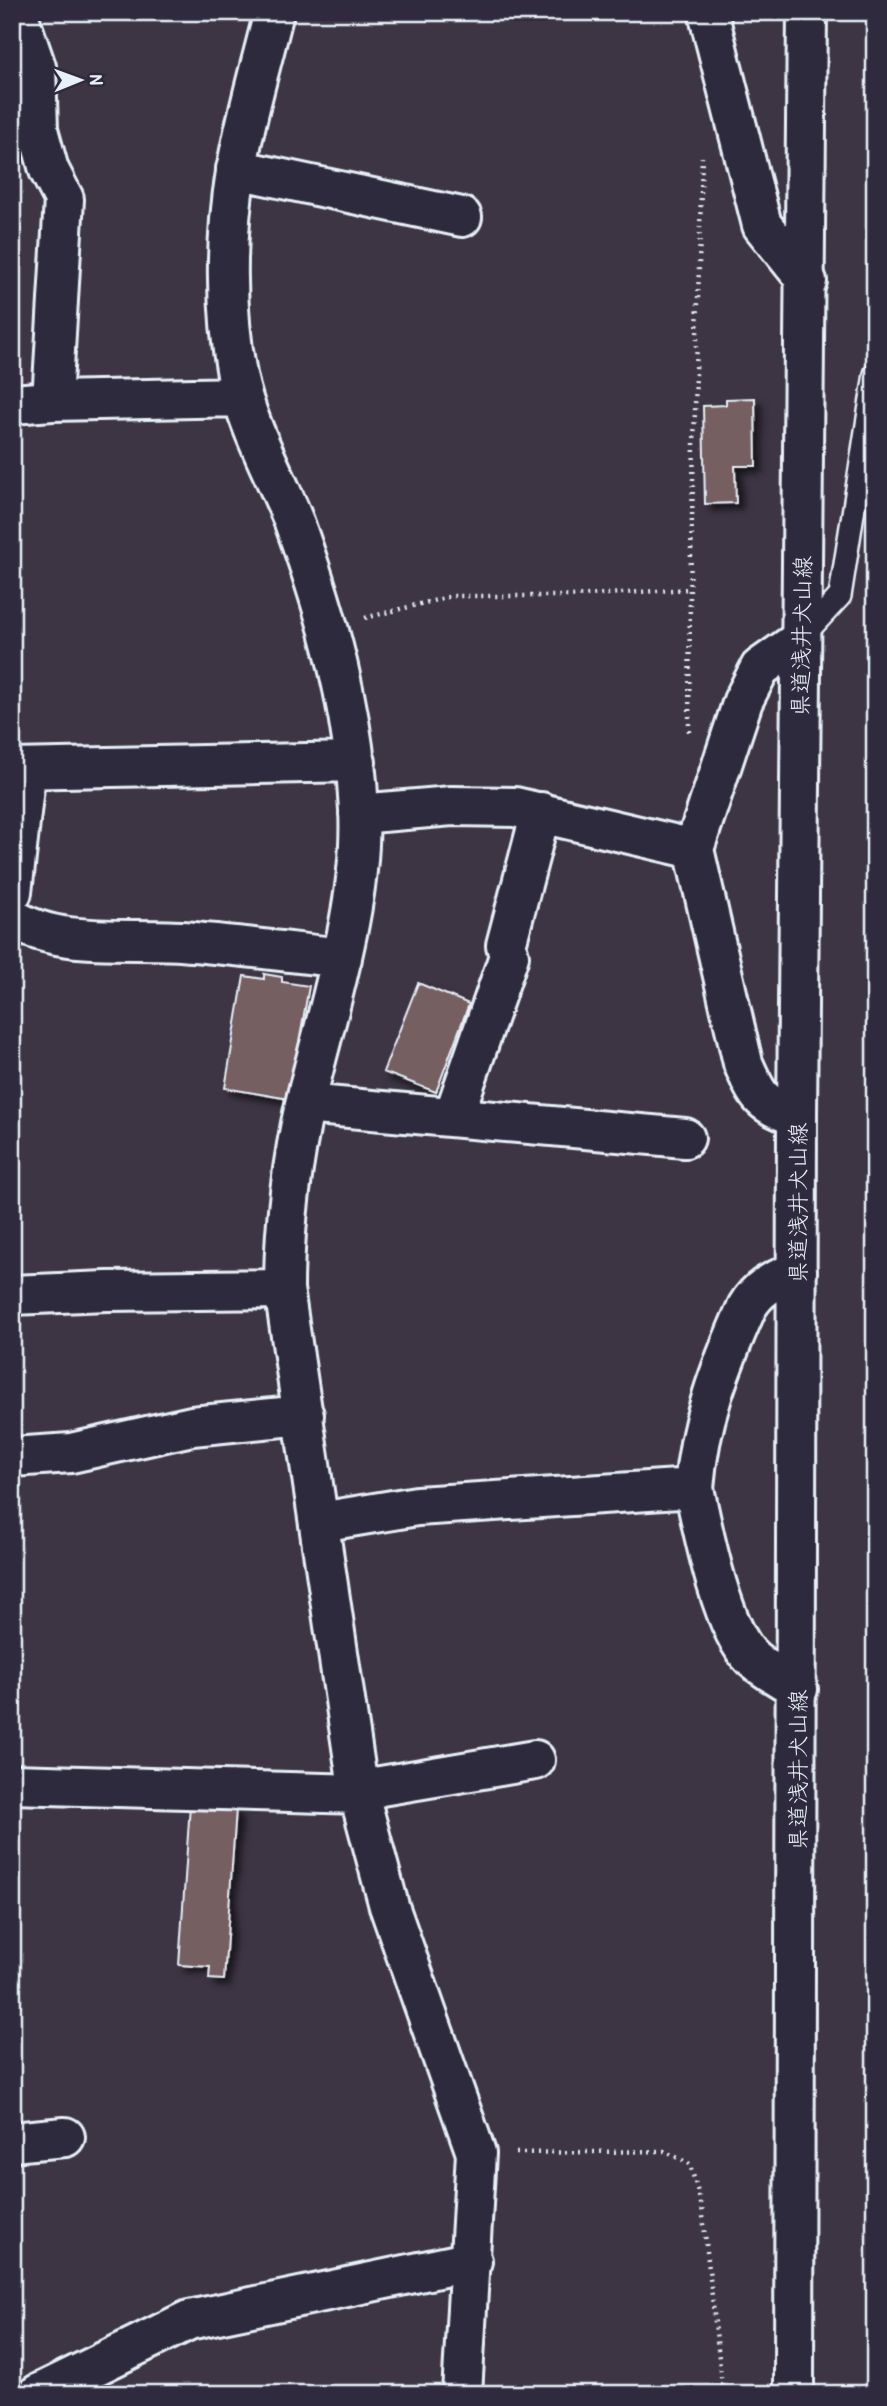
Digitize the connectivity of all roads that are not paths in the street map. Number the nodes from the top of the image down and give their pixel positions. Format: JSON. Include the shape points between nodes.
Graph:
{"nodes":[{"id":1,"x":17,"y":12,"type":"edge"},
{"id":2,"x":274,"y":12,"type":"edge"},
{"id":3,"x":708,"y":12,"type":"edge"},
{"id":4,"x":807,"y":12,"type":"edge"},
{"id":5,"x":24,"y":108,"type":"edge"},
{"id":6,"x":236,"y":169,"type":"junction"},
{"id":7,"x":462,"y":217,"type":"dead end"},
{"id":8,"x":807,"y":281,"type":"junction"},
{"id":9,"x":875,"y":374,"type":"edge"},
{"id":10,"x":242,"y":397,"type":"junction"},
{"id":11,"x":52,"y":401,"type":"junction"},
{"id":12,"x":12,"y":404,"type":"edge"},
{"id":13,"x":801,"y":639,"type":"junction"},
{"id":14,"x":356,"y":762,"type":"junction"},
{"id":15,"x":19,"y":769,"type":"edge"},
{"id":16,"x":541,"y":811,"type":"junction"},
{"id":17,"x":359,"y":814,"type":"junction"},
{"id":18,"x":694,"y":849,"type":"junction"},
{"id":19,"x":12,"y":892,"type":"edge"},
{"id":20,"x":12,"y":918,"type":"edge"},
{"id":21,"x":342,"y":958,"type":"junction"},
{"id":22,"x":305,"y":1104,"type":"junction"},
{"id":23,"x":454,"y":1115,"type":"junction"},
{"id":24,"x":797,"y":1117,"type":"junction"},
{"id":25,"x":685,"y":1138,"type":"dead end"},
{"id":26,"x":797,"y":1271,"type":"junction"},
{"id":27,"x":284,"y":1289,"type":"junction"},
{"id":28,"x":12,"y":1295,"type":"edge"},
{"id":29,"x":304,"y":1415,"type":"junction"},
{"id":30,"x":12,"y":1457,"type":"edge"},
{"id":31,"x":694,"y":1488,"type":"junction"},
{"id":32,"x":320,"y":1522,"type":"junction"},
{"id":33,"x":797,"y":1689,"type":"junction"},
{"id":34,"x":535,"y":1760,"type":"dead end"},
{"id":35,"x":12,"y":1784,"type":"edge"},
{"id":36,"x":359,"y":1794,"type":"junction"},
{"id":37,"x":65,"y":2137,"type":"dead end"},
{"id":38,"x":12,"y":2142,"type":"edge"},
{"id":39,"x":472,"y":2261,"type":"junction"},
{"id":40,"x":38,"y":2394,"type":"edge"},
{"id":41,"x":462,"y":2394,"type":"edge"},
{"id":42,"x":794,"y":2394,"type":"edge"}],
"edges":[{"from":1,"to":5,"type":"street","via":[[36,67]]},
{"from":2,"to":6,"type":"street"},
{"from":3,"to":8,"type":"street","via":[[762,225]]},
{"from":4,"to":8,"type":"street","name":"県道浅井犬山線"},
{"from":5,"to":11,"type":"street","via":[[38,130],[49,170],[64,199]]},
{"from":6,"to":7,"type":"street"},
{"from":6,"to":10,"type":"street","via":[[230,214],[230,331]]},
{"from":8,"to":13,"type":"street","name":"県道浅井犬山線"},
{"from":9,"to":13,"type":"lane","via":[[841,596]]},
{"from":10,"to":11,"type":"street"},
{"from":10,"to":14,"type":"street","via":[[329,624]]},
{"from":11,"to":12,"type":"street"},
{"from":13,"to":18,"type":"street","via":[[760,668],[743,701]]},
{"from":13,"to":24,"type":"street","name":"県道浅井犬山線"},
{"from":14,"to":15,"type":"street"},
{"from":14,"to":17,"type":"street"},
{"from":15,"to":19,"type":"street"},
{"from":16,"to":17,"type":"street","via":[[452,806]]},
{"from":16,"to":18,"type":"street"},
{"from":16,"to":23,"type":"street","via":[[506,945],[509,956]]},
{"from":17,"to":21,"type":"street"},
{"from":18,"to":24,"type":"street","via":[[743,1063],[765,1104]]},
{"from":20,"to":21,"type":"street","via":[[32,930],[108,940],[179,941]]},
{"from":21,"to":22,"type":"street"},
{"from":22,"to":23,"type":"street"},
{"from":22,"to":27,"type":"street","via":[[284,1230]]},
{"from":23,"to":25,"type":"street"},
{"from":24,"to":26,"type":"street","name":"県道浅井犬山線"},
{"from":26,"to":31,"type":"street","via":[[766,1284],[747,1307],[706,1413],[697,1446]]},
{"from":26,"to":33,"type":"street","name":"県道浅井犬山線"},
{"from":27,"to":28,"type":"street"},
{"from":27,"to":29,"type":"street"},
{"from":29,"to":30,"type":"street","via":[[192,1426],[71,1453]]},
{"from":29,"to":32,"type":"street"},
{"from":31,"to":32,"type":"street","via":[[417,1506]]},
{"from":31,"to":33,"type":"street","via":[[706,1543],[738,1639],[752,1658]]},
{"from":32,"to":36,"type":"street"},
{"from":33,"to":42,"type":"street","name":"県道浅井犬山線"},
{"from":34,"to":36,"type":"street","via":[[381,1786]]},
{"from":35,"to":36,"type":"street"},
{"from":36,"to":39,"type":"street","via":[[389,1906],[476,2154]]},
{"from":37,"to":38,"type":"street"},
{"from":39,"to":40,"type":"street","via":[[189,2320]]},
{"from":39,"to":41,"type":"street"}]}
